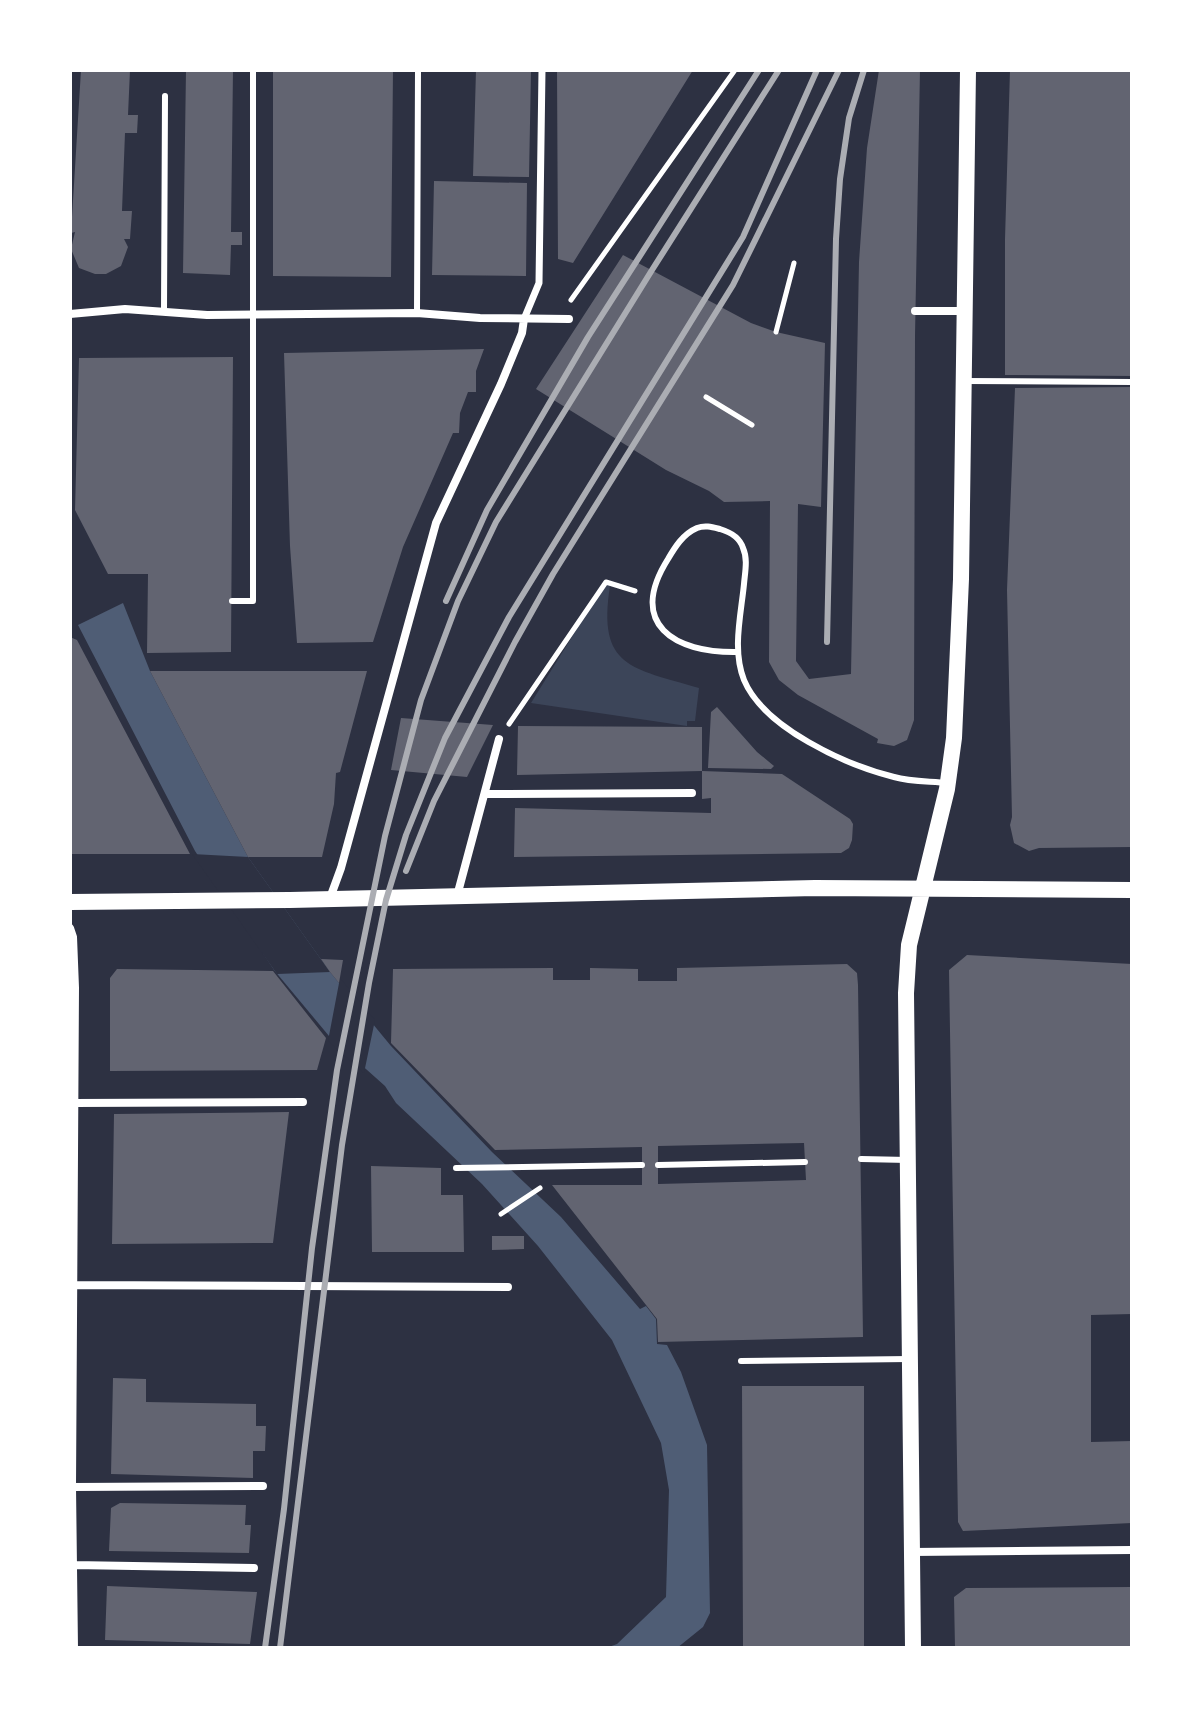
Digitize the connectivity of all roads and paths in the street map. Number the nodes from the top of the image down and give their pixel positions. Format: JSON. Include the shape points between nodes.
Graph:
{"nodes":[{"id":1,"x":253,"y":70,"type":"edge"},
{"id":2,"x":418,"y":70,"type":"edge"},
{"id":3,"x":542,"y":70,"type":"edge"},
{"id":4,"x":735,"y":70,"type":"edge"},
{"id":5,"x":968,"y":70,"type":"edge"},
{"id":6,"x":165,"y":96,"type":"dead end"},
{"id":7,"x":794,"y":263,"type":"dead end"},
{"id":8,"x":164,"y":311,"type":"junction"},
{"id":9,"x":915,"y":311,"type":"dead end"},
{"id":10,"x":966,"y":311,"type":"junction"},
{"id":11,"x":417,"y":313,"type":"junction"},
{"id":12,"x":70,"y":314,"type":"edge"},
{"id":13,"x":252,"y":316,"type":"junction"},
{"id":14,"x":524,"y":319,"type":"junction"},
{"id":15,"x":557,"y":319,"type":"junction"},
{"id":16,"x":569,"y":319,"type":"dead end"},
{"id":17,"x":776,"y":332,"type":"dead end"},
{"id":18,"x":965,"y":381,"type":"junction"},
{"id":19,"x":1132,"y":382,"type":"edge"},
{"id":20,"x":706,"y":397,"type":"dead end"},
{"id":21,"x":752,"y":425,"type":"dead end"},
{"id":22,"x":652,"y":596,"type":"junction"},
{"id":23,"x":232,"y":601,"type":"dead end"},
{"id":24,"x":737,"y":652,"type":"junction"},
{"id":25,"x":499,"y":739,"type":"joint"},
{"id":26,"x":948,"y":783,"type":"junction"},
{"id":27,"x":692,"y":793,"type":"dead end"},
{"id":28,"x":486,"y":794,"type":"junction"},
{"id":29,"x":923,"y":888,"type":"junction"},
{"id":30,"x":1132,"y":890,"type":"edge"},
{"id":31,"x":457,"y":896,"type":"junction"},
{"id":32,"x":329,"y":899,"type":"junction"},
{"id":33,"x":70,"y":902,"type":"edge"},
{"id":34,"x":70,"y":928,"type":"edge"},
{"id":35,"x":303,"y":1102,"type":"dead end"},
{"id":36,"x":74,"y":1103,"type":"junction"},
{"id":37,"x":861,"y":1159,"type":"dead end"},
{"id":38,"x":908,"y":1160,"type":"junction"},
{"id":39,"x":805,"y":1162,"type":"dead end"},
{"id":40,"x":642,"y":1165,"type":"dead end"},
{"id":41,"x":658,"y":1165,"type":"dead end"},
{"id":42,"x":456,"y":1168,"type":"dead end"},
{"id":43,"x":544,"y":1186,"type":"dead end"},
{"id":44,"x":501,"y":1214,"type":"dead end"},
{"id":45,"x":73,"y":1285,"type":"junction"},
{"id":46,"x":508,"y":1287,"type":"dead end"},
{"id":47,"x":909,"y":1359,"type":"junction"},
{"id":48,"x":741,"y":1361,"type":"dead end"},
{"id":49,"x":263,"y":1486,"type":"dead end"},
{"id":50,"x":72,"y":1487,"type":"junction"},
{"id":51,"x":1132,"y":1550,"type":"edge"},
{"id":52,"x":911,"y":1552,"type":"junction"},
{"id":53,"x":73,"y":1565,"type":"junction"},
{"id":54,"x":254,"y":1568,"type":"dead end"},
{"id":55,"x":74,"y":1648,"type":"edge"},
{"id":56,"x":913,"y":1648,"type":"edge"}],
"edges":[{"from":1,"to":13,"type":"lane"},
{"from":2,"to":11,"type":"lane"},
{"from":3,"to":14,"type":"street","via":[[539,283]]},
{"from":4,"to":15,"type":"path"},
{"from":5,"to":10,"type":"main road"},
{"from":6,"to":8,"type":"lane"},
{"from":7,"to":17,"type":"path"},
{"from":8,"to":12,"type":"street"},
{"from":8,"to":13,"type":"street"},
{"from":9,"to":10,"type":"street"},
{"from":10,"to":18,"type":"main road"},
{"from":11,"to":13,"type":"street"},
{"from":11,"to":14,"type":"street"},
{"from":13,"to":23,"type":"lane","via":[[253,601]]},
{"from":14,"to":15,"type":"street"},
{"from":14,"to":32,"type":"street","via":[[501,384],[436,523]]},
{"from":15,"to":16,"type":"street"},
{"from":18,"to":19,"type":"lane"},
{"from":18,"to":26,"type":"main road","via":[[954,738]]},
{"from":20,"to":21,"type":"path"},
{"from":22,"to":24,"type":"lane","via":[[656,624],[667,636],[703,649]]},
{"from":22,"to":24,"type":"lane","via":[[659,572],[688,533],[711,526],[736,537],[746,562]]},
{"from":22,"to":25,"type":"path","via":[[606,582]]},
{"from":24,"to":26,"type":"lane","via":[[751,695],[791,730],[866,768],[896,778]]},
{"from":25,"to":28,"type":"street"},
{"from":26,"to":29,"type":"main road"},
{"from":27,"to":28,"type":"street"},
{"from":28,"to":31,"type":"street"},
{"from":29,"to":30,"type":"main road"},
{"from":29,"to":31,"type":"main road"},
{"from":29,"to":38,"type":"main road","via":[[908,957]]},
{"from":31,"to":32,"type":"main road"},
{"from":32,"to":33,"type":"main road"},
{"from":34,"to":36,"type":"street"},
{"from":35,"to":36,"type":"street"},
{"from":36,"to":45,"type":"street"},
{"from":37,"to":38,"type":"lane"},
{"from":38,"to":47,"type":"main road"},
{"from":39,"to":41,"type":"lane"},
{"from":40,"to":42,"type":"lane"},
{"from":43,"to":44,"type":"path"},
{"from":45,"to":46,"type":"street"},
{"from":45,"to":50,"type":"street"},
{"from":47,"to":48,"type":"lane"},
{"from":47,"to":52,"type":"main road"},
{"from":49,"to":50,"type":"street"},
{"from":50,"to":53,"type":"street"},
{"from":51,"to":52,"type":"street"},
{"from":52,"to":56,"type":"main road"},
{"from":53,"to":54,"type":"street"},
{"from":53,"to":55,"type":"street"}]}
